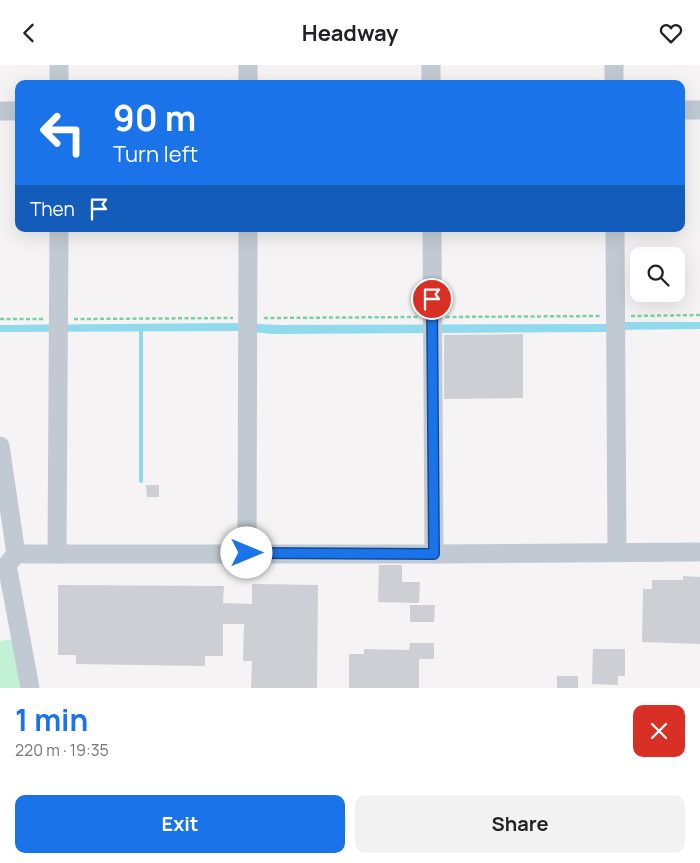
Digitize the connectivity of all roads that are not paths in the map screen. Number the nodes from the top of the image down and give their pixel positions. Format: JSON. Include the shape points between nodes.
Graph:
{"nodes":[{"id":1,"x":59,"y":65,"type":"edge"},
{"id":2,"x":248,"y":65,"type":"edge"},
{"id":3,"x":431,"y":65,"type":"edge"},
{"id":4,"x":614,"y":65,"type":"edge"},
{"id":5,"x":59,"y":80,"type":"edge"},
{"id":6,"x":248,"y":80,"type":"edge"},
{"id":7,"x":431,"y":80,"type":"edge"},
{"id":8,"x":614,"y":80,"type":"edge"},
{"id":9,"x":685,"y":110,"type":"edge"},
{"id":10,"x":700,"y":110,"type":"edge"},
{"id":11,"x":0,"y":111,"type":"edge"},
{"id":12,"x":15,"y":111,"type":"edge"},
{"id":13,"x":59,"y":232,"type":"edge"},
{"id":14,"x":248,"y":232,"type":"edge"},
{"id":15,"x":432,"y":232,"type":"edge"},
{"id":16,"x":615,"y":232,"type":"edge"},
{"id":17,"x":0,"y":446,"type":"edge"},
{"id":18,"x":617,"y":552,"type":"junction"},
{"id":19,"x":700,"y":552,"type":"edge"},
{"id":20,"x":16,"y":553,"type":"junction"},
{"id":21,"x":247,"y":553,"type":"junction"},
{"id":22,"x":57,"y":554,"type":"junction"},
{"id":23,"x":434,"y":554,"type":"junction"},
{"id":24,"x":30,"y":688,"type":"edge"}],
"edges":[{"from":1,"to":5,"type":"street"},
{"from":2,"to":6,"type":"street"},
{"from":3,"to":7,"type":"street"},
{"from":4,"to":8,"type":"street"},
{"from":9,"to":10,"type":"street"},
{"from":11,"to":12,"type":"street"},
{"from":13,"to":22,"type":"street"},
{"from":14,"to":21,"type":"street"},
{"from":15,"to":23,"type":"street"},
{"from":16,"to":18,"type":"street"},
{"from":17,"to":20,"type":"street"},
{"from":18,"to":19,"type":"street"},
{"from":18,"to":23,"type":"street"},
{"from":20,"to":22,"type":"street"},
{"from":20,"to":24,"type":"street","via":[[7,565]]},
{"from":21,"to":22,"type":"street"},
{"from":21,"to":23,"type":"street"}]}
